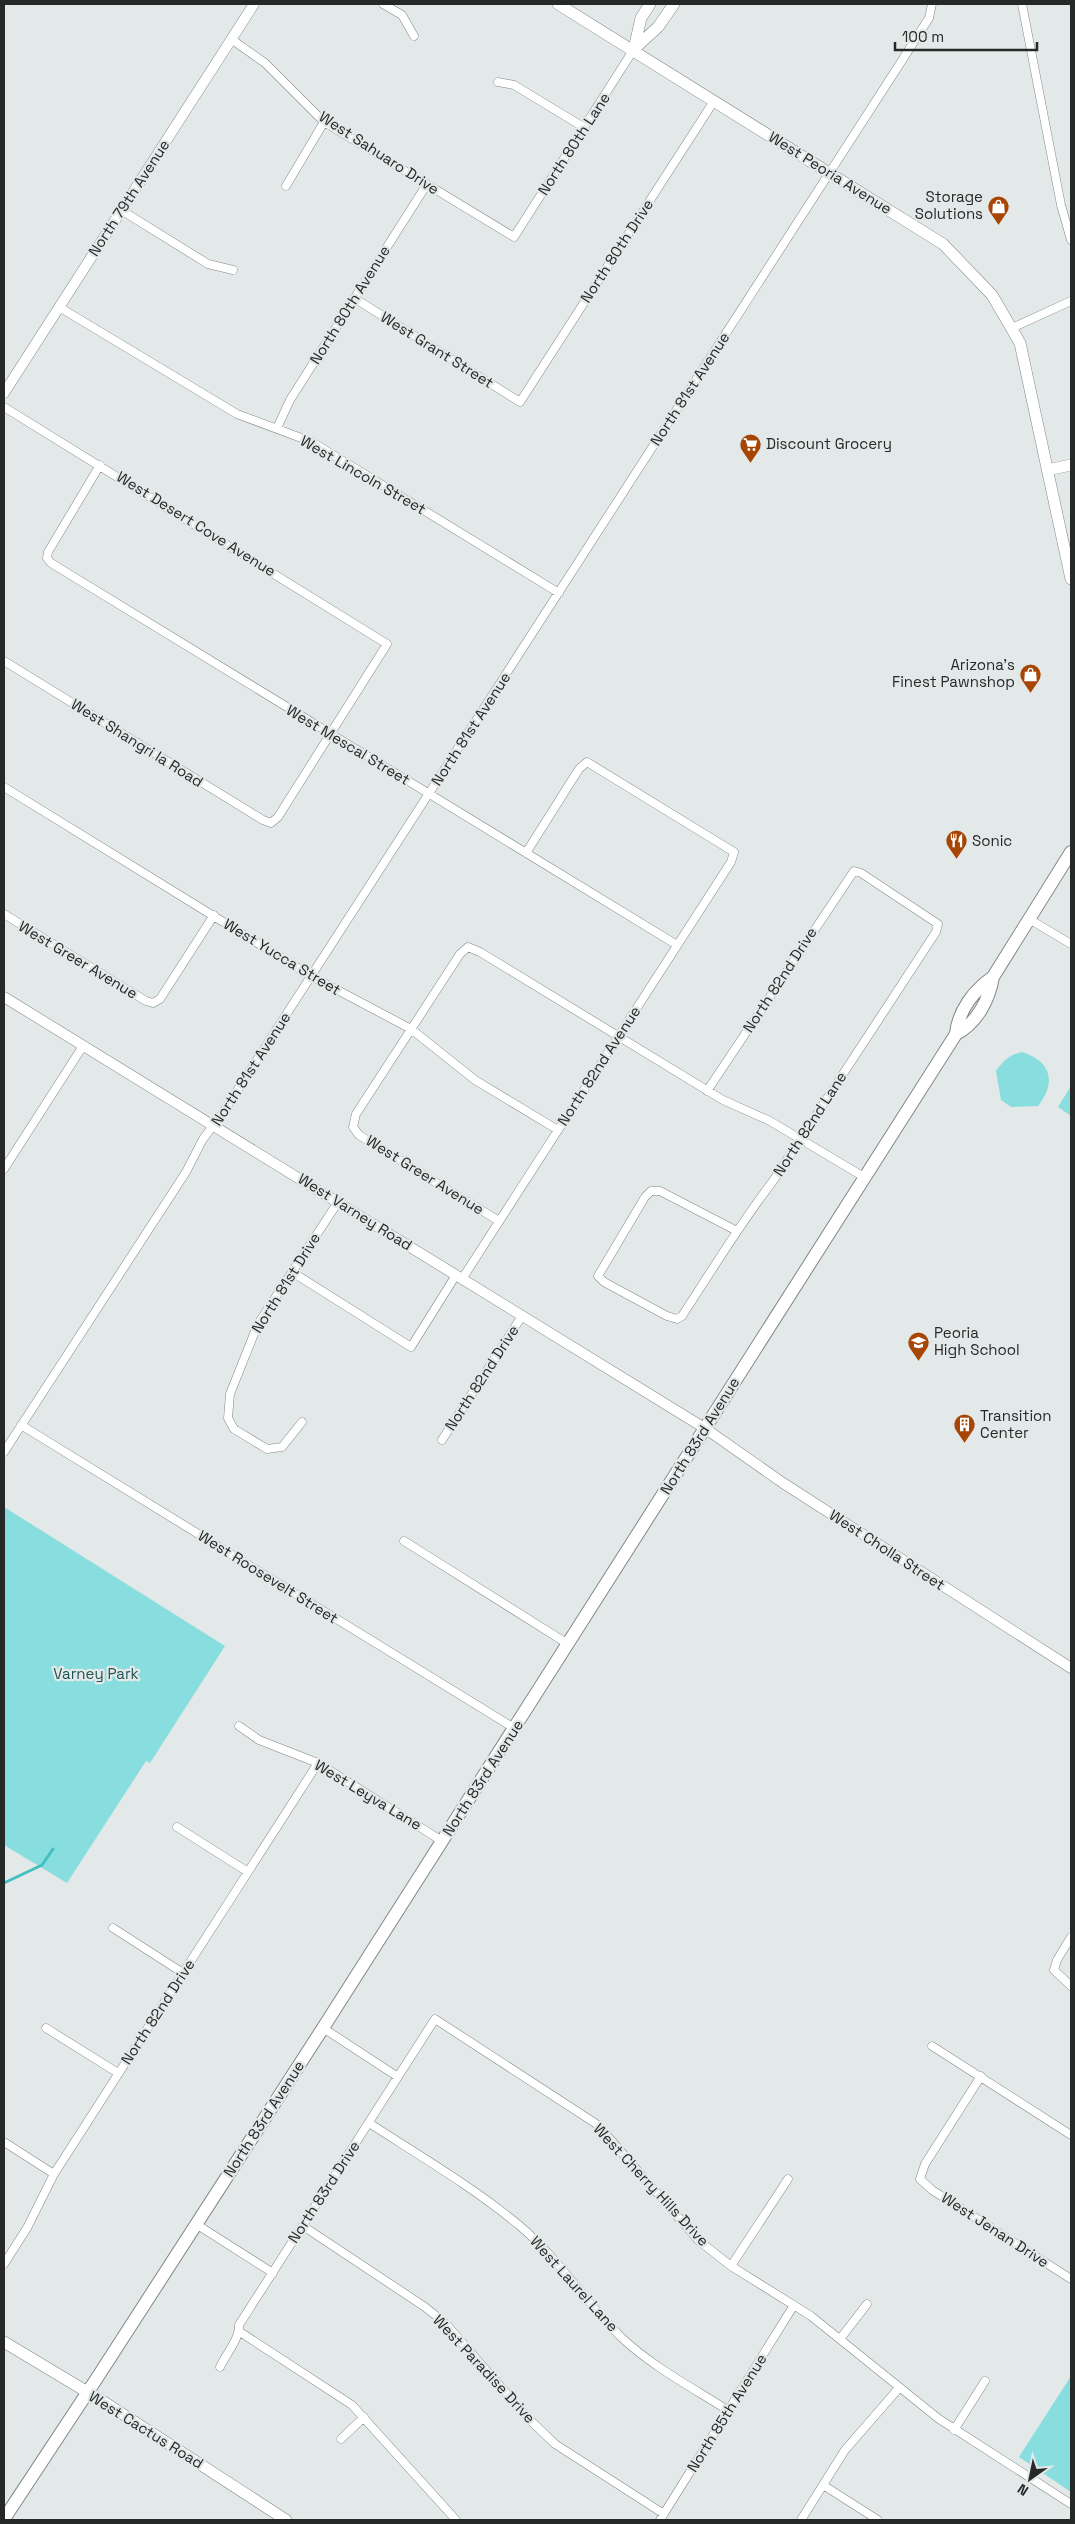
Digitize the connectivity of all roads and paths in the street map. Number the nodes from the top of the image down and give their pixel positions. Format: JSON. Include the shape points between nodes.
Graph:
{"nodes":[{"id":1,"x":254,"y":4,"type":"edge"},
{"id":2,"x":383,"y":4,"type":"edge"},
{"id":3,"x":558,"y":4,"type":"edge"},
{"id":4,"x":650,"y":4,"type":"edge"},
{"id":5,"x":674,"y":4,"type":"edge"},
{"id":6,"x":932,"y":4,"type":"edge"},
{"id":7,"x":1022,"y":4,"type":"edge"},
{"id":8,"x":414,"y":36,"type":"dead end"},
{"id":9,"x":231,"y":40,"type":"junction"},
{"id":10,"x":634,"y":49,"type":"junction"},
{"id":11,"x":498,"y":82,"type":"dead end"},
{"id":12,"x":714,"y":100,"type":"junction"},
{"id":13,"x":324,"y":122,"type":"junction"},
{"id":14,"x":585,"y":128,"type":"junction"},
{"id":15,"x":829,"y":174,"type":"junction"},
{"id":16,"x":427,"y":184,"type":"junction"},
{"id":17,"x":286,"y":186,"type":"dead end"},
{"id":18,"x":121,"y":210,"type":"junction"},
{"id":19,"x":514,"y":237,"type":"joint"},
{"id":20,"x":1071,"y":240,"type":"edge"},
{"id":21,"x":233,"y":270,"type":"dead end"},
{"id":22,"x":354,"y":298,"type":"junction"},
{"id":23,"x":1071,"y":301,"type":"edge"},
{"id":24,"x":59,"y":307,"type":"junction"},
{"id":25,"x":1012,"y":328,"type":"junction"},
{"id":26,"x":4,"y":392,"type":"edge"},
{"id":27,"x":520,"y":402,"type":"joint"},
{"id":28,"x":4,"y":407,"type":"edge"},
{"id":29,"x":277,"y":428,"type":"junction"},
{"id":30,"x":100,"y":465,"type":"junction"},
{"id":31,"x":1071,"y":465,"type":"edge"},
{"id":32,"x":1047,"y":470,"type":"junction"},
{"id":33,"x":1071,"y":579,"type":"edge"},
{"id":34,"x":558,"y":593,"type":"junction"},
{"id":35,"x":4,"y":660,"type":"edge"},
{"id":36,"x":331,"y":734,"type":"junction"},
{"id":37,"x":4,"y":787,"type":"edge"},
{"id":38,"x":429,"y":794,"type":"junction"},
{"id":39,"x":1071,"y":852,"type":"edge"},
{"id":40,"x":526,"y":853,"type":"junction"},
{"id":41,"x":4,"y":914,"type":"edge"},
{"id":42,"x":214,"y":916,"type":"junction"},
{"id":43,"x":1030,"y":919,"type":"junction"},
{"id":44,"x":938,"y":924,"type":"joint"},
{"id":45,"x":1071,"y":944,"type":"edge"},
{"id":46,"x":677,"y":945,"type":"junction"},
{"id":47,"x":311,"y":976,"type":"junction"},
{"id":48,"x":4,"y":997,"type":"edge"},
{"id":49,"x":411,"y":1029,"type":"junction"},
{"id":50,"x":618,"y":1037,"type":"junction"},
{"id":51,"x":83,"y":1046,"type":"junction"},
{"id":52,"x":708,"y":1091,"type":"junction"},
{"id":53,"x":214,"y":1126,"type":"junction"},
{"id":54,"x":558,"y":1130,"type":"junction"},
{"id":55,"x":801,"y":1138,"type":"junction"},
{"id":56,"x":4,"y":1169,"type":"edge"},
{"id":57,"x":864,"y":1177,"type":"junction"},
{"id":58,"x":338,"y":1202,"type":"junction"},
{"id":59,"x":499,"y":1222,"type":"junction"},
{"id":60,"x":737,"y":1231,"type":"junction"},
{"id":61,"x":292,"y":1272,"type":"junction"},
{"id":62,"x":459,"y":1277,"type":"junction"},
{"id":63,"x":522,"y":1316,"type":"junction"},
{"id":64,"x":302,"y":1422,"type":"dead end"},
{"id":65,"x":21,"y":1425,"type":"junction"},
{"id":66,"x":706,"y":1428,"type":"junction"},
{"id":67,"x":442,"y":1440,"type":"dead end"},
{"id":68,"x":4,"y":1452,"type":"edge"},
{"id":69,"x":404,"y":1542,"type":"dead end"},
{"id":70,"x":568,"y":1644,"type":"junction"},
{"id":71,"x":1071,"y":1668,"type":"edge"},
{"id":72,"x":238,"y":1726,"type":"dead end"},
{"id":73,"x":514,"y":1728,"type":"junction"},
{"id":74,"x":318,"y":1763,"type":"junction"},
{"id":75,"x":177,"y":1827,"type":"dead end"},
{"id":76,"x":442,"y":1841,"type":"junction"},
{"id":77,"x":248,"y":1872,"type":"junction"},
{"id":78,"x":113,"y":1928,"type":"dead end"},
{"id":79,"x":1071,"y":1937,"type":"edge"},
{"id":80,"x":183,"y":1973,"type":"junction"},
{"id":81,"x":1071,"y":1986,"type":"edge"},
{"id":82,"x":435,"y":2019,"type":"joint"},
{"id":83,"x":46,"y":2028,"type":"dead end"},
{"id":84,"x":323,"y":2028,"type":"junction"},
{"id":85,"x":932,"y":2046,"type":"dead end"},
{"id":86,"x":118,"y":2073,"type":"junction"},
{"id":87,"x":981,"y":2076,"type":"junction"},
{"id":88,"x":398,"y":2077,"type":"junction"},
{"id":89,"x":369,"y":2123,"type":"junction"},
{"id":90,"x":1071,"y":2135,"type":"edge"},
{"id":91,"x":4,"y":2142,"type":"edge"},
{"id":92,"x":54,"y":2174,"type":"junction"},
{"id":93,"x":788,"y":2178,"type":"dead end"},
{"id":94,"x":196,"y":2224,"type":"junction"},
{"id":95,"x":302,"y":2226,"type":"junction"},
{"id":96,"x":4,"y":2264,"type":"edge"},
{"id":97,"x":731,"y":2266,"type":"junction"},
{"id":98,"x":273,"y":2273,"type":"junction"},
{"id":99,"x":1071,"y":2278,"type":"edge"},
{"id":100,"x":867,"y":2304,"type":"dead end"},
{"id":101,"x":794,"y":2305,"type":"junction"},
{"id":102,"x":240,"y":2332,"type":"junction"},
{"id":103,"x":840,"y":2339,"type":"junction"},
{"id":104,"x":4,"y":2342,"type":"edge"},
{"id":105,"x":220,"y":2367,"type":"dead end"},
{"id":106,"x":985,"y":2381,"type":"dead end"},
{"id":107,"x":898,"y":2388,"type":"junction"},
{"id":108,"x":88,"y":2393,"type":"junction"},
{"id":109,"x":729,"y":2411,"type":"junction"},
{"id":110,"x":364,"y":2417,"type":"junction"},
{"id":111,"x":954,"y":2430,"type":"junction"},
{"id":112,"x":341,"y":2439,"type":"dead end"},
{"id":113,"x":823,"y":2485,"type":"junction"},
{"id":114,"x":1071,"y":2504,"type":"edge"},
{"id":115,"x":662,"y":2517,"type":"edge"},
{"id":116,"x":4,"y":2518,"type":"edge"},
{"id":117,"x":286,"y":2520,"type":"edge"},
{"id":118,"x":456,"y":2520,"type":"edge"},
{"id":119,"x":801,"y":2520,"type":"edge"},
{"id":120,"x":878,"y":2520,"type":"edge"}],
"edges":[{"from":1,"to":9,"type":"street","name":"North 79th Avenue"},
{"from":2,"to":8,"type":"street","via":[[402,15]]},
{"from":3,"to":10,"type":"main road","name":"West Peoria Avenue"},
{"from":4,"to":10,"type":"main road","via":[[641,18]]},
{"from":5,"to":10,"type":"main road","via":[[658,27]]},
{"from":6,"to":15,"type":"street","name":"North 81st Avenue","via":[[929,18]]},
{"from":7,"to":20,"type":"street","via":[[1061,205]]},
{"from":9,"to":13,"type":"street","name":"West Sahuaro Drive","via":[[265,63]]},
{"from":9,"to":18,"type":"street","name":"North 79th Avenue"},
{"from":10,"to":12,"type":"main road","name":"West Peoria Avenue"},
{"from":10,"to":14,"type":"street","name":"North 80th Lane"},
{"from":11,"to":14,"type":"street","via":[[514,85]]},
{"from":12,"to":15,"type":"main road","name":"West Peoria Avenue"},
{"from":12,"to":27,"type":"street","name":"North 80th Drive"},
{"from":13,"to":16,"type":"street","name":"West Sahuaro Drive"},
{"from":13,"to":17,"type":"street"},
{"from":14,"to":19,"type":"street","name":"North 80th Lane"},
{"from":15,"to":25,"type":"main road","name":"West Peoria Avenue","via":[[943,244],[983,284]]},
{"from":15,"to":34,"type":"street","name":"North 81st Avenue"},
{"from":16,"to":19,"type":"street","name":"West Sahuaro Drive"},
{"from":16,"to":22,"type":"street","name":"North 80th Avenue"},
{"from":18,"to":21,"type":"street","via":[[208,264]]},
{"from":18,"to":24,"type":"street","name":"North 79th Avenue"},
{"from":22,"to":27,"type":"street","name":"West Grant Street"},
{"from":22,"to":29,"type":"street","name":"North 80th Avenue","via":[[290,400]]},
{"from":23,"to":25,"type":"street"},
{"from":24,"to":26,"type":"street","name":"North 79th Avenue"},
{"from":24,"to":29,"type":"street","name":"West Lincoln Street","via":[[237,414]]},
{"from":25,"to":32,"type":"main road","name":"West Peoria Avenue","via":[[1022,351]]},
{"from":28,"to":30,"type":"street","name":"West Desert Cove Avenue"},
{"from":29,"to":34,"type":"street","name":"West Lincoln Street","via":[[312,442]]},
{"from":30,"to":36,"type":"street","name":"West Mescal Street","via":[[47,558]]},
{"from":30,"to":36,"type":"street","name":"West Desert Cove Avenue","via":[[387,644]]},
{"from":31,"to":32,"type":"main road"},
{"from":32,"to":33,"type":"main road","name":"West Peoria Avenue"},
{"from":34,"to":38,"type":"street","name":"North 81st Avenue"},
{"from":35,"to":36,"type":"street","name":"West Shangri la Road","via":[[271,823]]},
{"from":36,"to":38,"type":"street","name":"West Mescal Street"},
{"from":37,"to":42,"type":"street","name":"West Yucca Street"},
{"from":38,"to":40,"type":"street","name":"West Mescal Street"},
{"from":38,"to":47,"type":"street","name":"North 81st Avenue"},
{"from":39,"to":43,"type":"main road","name":"North 83rd Avenue"},
{"from":40,"to":46,"type":"street","name":"West Mescal Street"},
{"from":40,"to":46,"type":"street","name":"North 82nd Avenue","via":[[579,769],[587,762],[734,852],[731,862]]},
{"from":41,"to":42,"type":"street","name":"West Greer Avenue","via":[[153,1003],[160,999]]},
{"from":42,"to":47,"type":"street","name":"West Yucca Street"},
{"from":43,"to":45,"type":"street"},
{"from":43,"to":57,"type":"main road","name":"North 83rd Avenue","via":[[993,977],[990,994],[969,1027],[956,1034]]},
{"from":44,"to":52,"type":"street","name":"North 82nd Drive","via":[[854,871]]},
{"from":44,"to":55,"type":"street","name":"North 82nd Lane"},
{"from":46,"to":50,"type":"street","name":"North 82nd Avenue"},
{"from":47,"to":49,"type":"street","name":"West Yucca Street"},
{"from":47,"to":53,"type":"street","name":"North 81st Avenue"},
{"from":48,"to":51,"type":"street","name":"West Varney Road"},
{"from":49,"to":50,"type":"street","via":[[460,954],[468,947]]},
{"from":49,"to":54,"type":"street","name":"West Yucca Street","via":[[475,1080]]},
{"from":49,"to":59,"type":"street","name":"West Greer Avenue","via":[[356,1114],[353,1127],[359,1135]]},
{"from":50,"to":52,"type":"street"},
{"from":50,"to":54,"type":"street","name":"North 82nd Avenue"},
{"from":51,"to":53,"type":"street","name":"West Varney Road"},
{"from":51,"to":56,"type":"street"},
{"from":52,"to":55,"type":"street"},
{"from":53,"to":58,"type":"street","name":"West Varney Road"},
{"from":53,"to":65,"type":"street","name":"North 81st Avenue"},
{"from":54,"to":59,"type":"street","name":"North 82nd Avenue"},
{"from":55,"to":57,"type":"street"},
{"from":55,"to":60,"type":"street","name":"North 82nd Lane"},
{"from":57,"to":66,"type":"main road","name":"North 83rd Avenue"},
{"from":58,"to":61,"type":"street","name":"North 81st Drive"},
{"from":58,"to":62,"type":"street","name":"West Varney Road"},
{"from":59,"to":62,"type":"street","name":"North 82nd Avenue"},
{"from":60,"to":60,"type":"street","name":"North 82nd Lane","via":[[682,1316],[676,1319],[598,1276],[651,1191],[660,1191]]},
{"from":61,"to":62,"type":"street","name":"North 82nd Avenue","via":[[411,1346]]},
{"from":61,"to":64,"type":"street","name":"North 81st Drive","via":[[252,1337],[230,1394],[228,1418],[234,1428],[258,1445],[274,1450],[289,1441]]},
{"from":62,"to":63,"type":"street","name":"West Varney Road"},
{"from":63,"to":66,"type":"street","name":"West Varney Road"},
{"from":63,"to":67,"type":"street","name":"North 82nd Drive"},
{"from":65,"to":68,"type":"street","name":"North 81st Avenue"},
{"from":65,"to":73,"type":"street","name":"West Roosevelt Street"},
{"from":66,"to":70,"type":"main road","name":"North 83rd Avenue"},
{"from":66,"to":71,"type":"street","name":"West Cholla Street","via":[[783,1483]]},
{"from":69,"to":70,"type":"street"},
{"from":70,"to":73,"type":"main road","name":"North 83rd Avenue"},
{"from":72,"to":74,"type":"street","name":"West Leyva Lane","via":[[258,1740]]},
{"from":73,"to":76,"type":"main road","name":"North 83rd Avenue"},
{"from":74,"to":76,"type":"street","name":"West Leyva Lane"},
{"from":74,"to":77,"type":"street","name":"North 82nd Drive"},
{"from":75,"to":77,"type":"street"},
{"from":76,"to":84,"type":"main road","name":"North 83rd Avenue"},
{"from":77,"to":80,"type":"street","name":"North 82nd Drive"},
{"from":78,"to":80,"type":"street"},
{"from":79,"to":81,"type":"street","via":[[1056,1960],[1054,1970]]},
{"from":80,"to":86,"type":"street","name":"North 82nd Drive"},
{"from":82,"to":88,"type":"street","name":"North 83rd Drive"},
{"from":82,"to":97,"type":"street","name":"West Cherry Hills Drive","via":[[598,2125],[698,2240]]},
{"from":83,"to":86,"type":"street"},
{"from":84,"to":88,"type":"street"},
{"from":84,"to":94,"type":"main road","name":"North 83rd Avenue"},
{"from":85,"to":87,"type":"street"},
{"from":86,"to":92,"type":"street","name":"North 82nd Drive"},
{"from":87,"to":90,"type":"street"},
{"from":87,"to":99,"type":"street","name":"West Jenan Drive","via":[[925,2164],[920,2179],[932,2190]]},
{"from":88,"to":89,"type":"street","name":"North 83rd Drive"},
{"from":89,"to":95,"type":"street","name":"North 83rd Drive"},
{"from":89,"to":109,"type":"street","name":"West Laurel Lane","via":[[451,2175],[507,2216],[552,2256],[622,2338]]},
{"from":91,"to":92,"type":"street"},
{"from":92,"to":96,"type":"street","name":"North 82nd Drive","via":[[27,2228]]},
{"from":93,"to":97,"type":"street"},
{"from":94,"to":98,"type":"street"},
{"from":94,"to":108,"type":"main road","name":"North 83rd Avenue"},
{"from":95,"to":98,"type":"street","name":"North 83rd Drive"},
{"from":95,"to":115,"type":"street","name":"West Paradise Drive","via":[[425,2306],[445,2323],[555,2444]]},
{"from":97,"to":101,"type":"street","name":"West Cherry Hills Drive"},
{"from":98,"to":102,"type":"street","name":"North 83rd Drive","via":[[239,2325]]},
{"from":100,"to":103,"type":"street"},
{"from":101,"to":103,"type":"street","name":"West Cherry Hills Drive"},
{"from":101,"to":109,"type":"street","name":"North 85th Avenue"},
{"from":102,"to":105,"type":"street","name":"North 83rd Drive"},
{"from":102,"to":110,"type":"street","via":[[344,2400]]},
{"from":103,"to":107,"type":"street","name":"West Cherry Hills Drive"},
{"from":104,"to":108,"type":"main road","name":"West Cactus Road"},
{"from":106,"to":111,"type":"street"},
{"from":107,"to":111,"type":"street","name":"West Cherry Hills Drive"},
{"from":107,"to":113,"type":"street","via":[[846,2450]]},
{"from":108,"to":116,"type":"main road","name":"North 83rd Avenue"},
{"from":108,"to":117,"type":"main road","name":"West Cactus Road"},
{"from":109,"to":115,"type":"street","name":"North 85th Avenue"},
{"from":110,"to":112,"type":"street"},
{"from":110,"to":118,"type":"street"},
{"from":111,"to":114,"type":"street","name":"West Cherry Hills Drive"},
{"from":113,"to":119,"type":"street"},
{"from":113,"to":120,"type":"street"}]}
